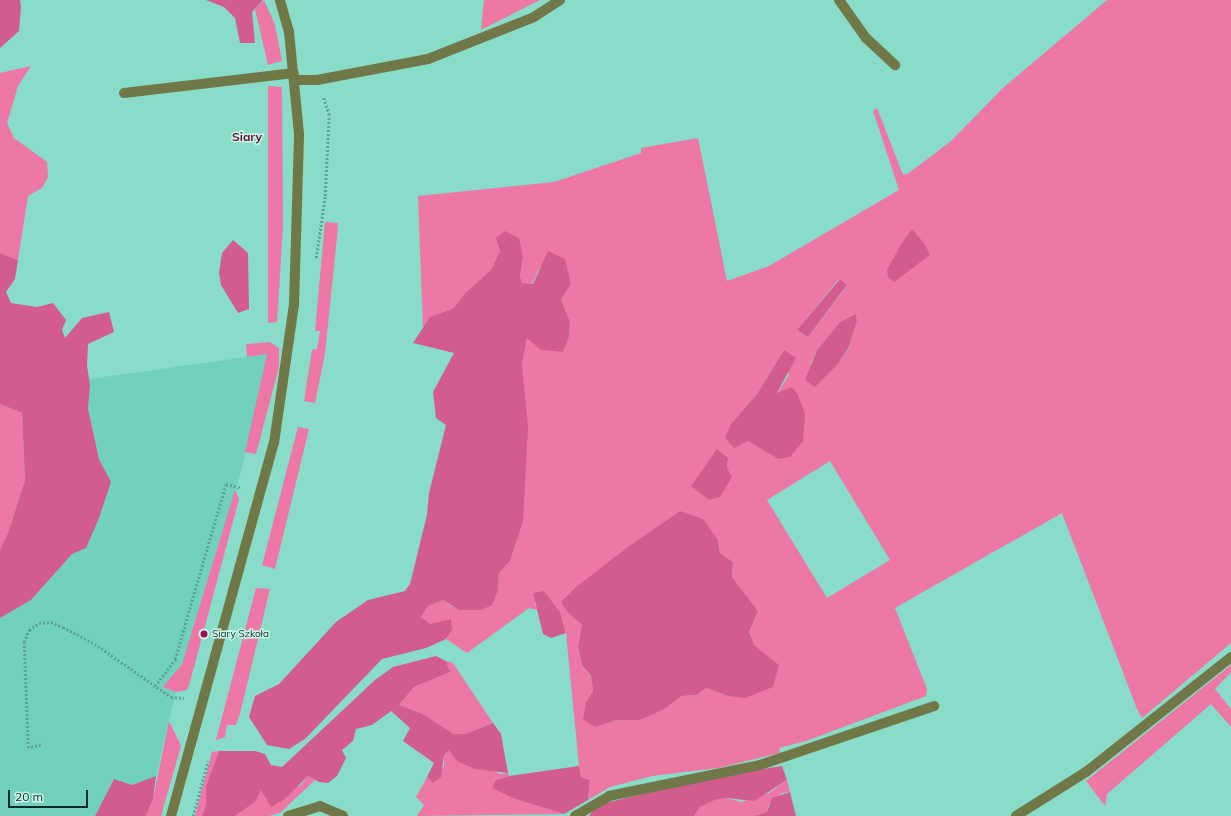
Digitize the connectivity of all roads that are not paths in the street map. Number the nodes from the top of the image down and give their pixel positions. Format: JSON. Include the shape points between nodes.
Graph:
{"nodes":[{"id":1,"x":280,"y":0,"type":"edge"},
{"id":2,"x":560,"y":0,"type":"edge"},
{"id":3,"x":840,"y":0,"type":"edge"},
{"id":4,"x":895,"y":65,"type":"dead end"},
{"id":5,"x":295,"y":77,"type":"junction"},
{"id":6,"x":124,"y":93,"type":"dead end"},
{"id":7,"x":1231,"y":657,"type":"edge"},
{"id":8,"x":934,"y":706,"type":"dead end"},
{"id":9,"x":171,"y":816,"type":"edge"},
{"id":10,"x":288,"y":816,"type":"edge"},
{"id":11,"x":343,"y":816,"type":"edge"},
{"id":12,"x":575,"y":816,"type":"edge"},
{"id":13,"x":1016,"y":816,"type":"edge"}],
"edges":[{"from":1,"to":5,"type":"street","via":[[289,32]]},
{"from":2,"to":5,"type":"street","via":[[534,17],[428,59],[317,80]]},
{"from":3,"to":4,"type":"street","via":[[866,38]]},
{"from":5,"to":6,"type":"street"},
{"from":5,"to":9,"type":"street","via":[[299,134],[294,305],[274,442]]},
{"from":7,"to":13,"type":"street","via":[[1086,772]]},
{"from":8,"to":12,"type":"street","via":[[801,756],[609,796]]},
{"from":10,"to":11,"type":"street","via":[[320,806]]}]}
